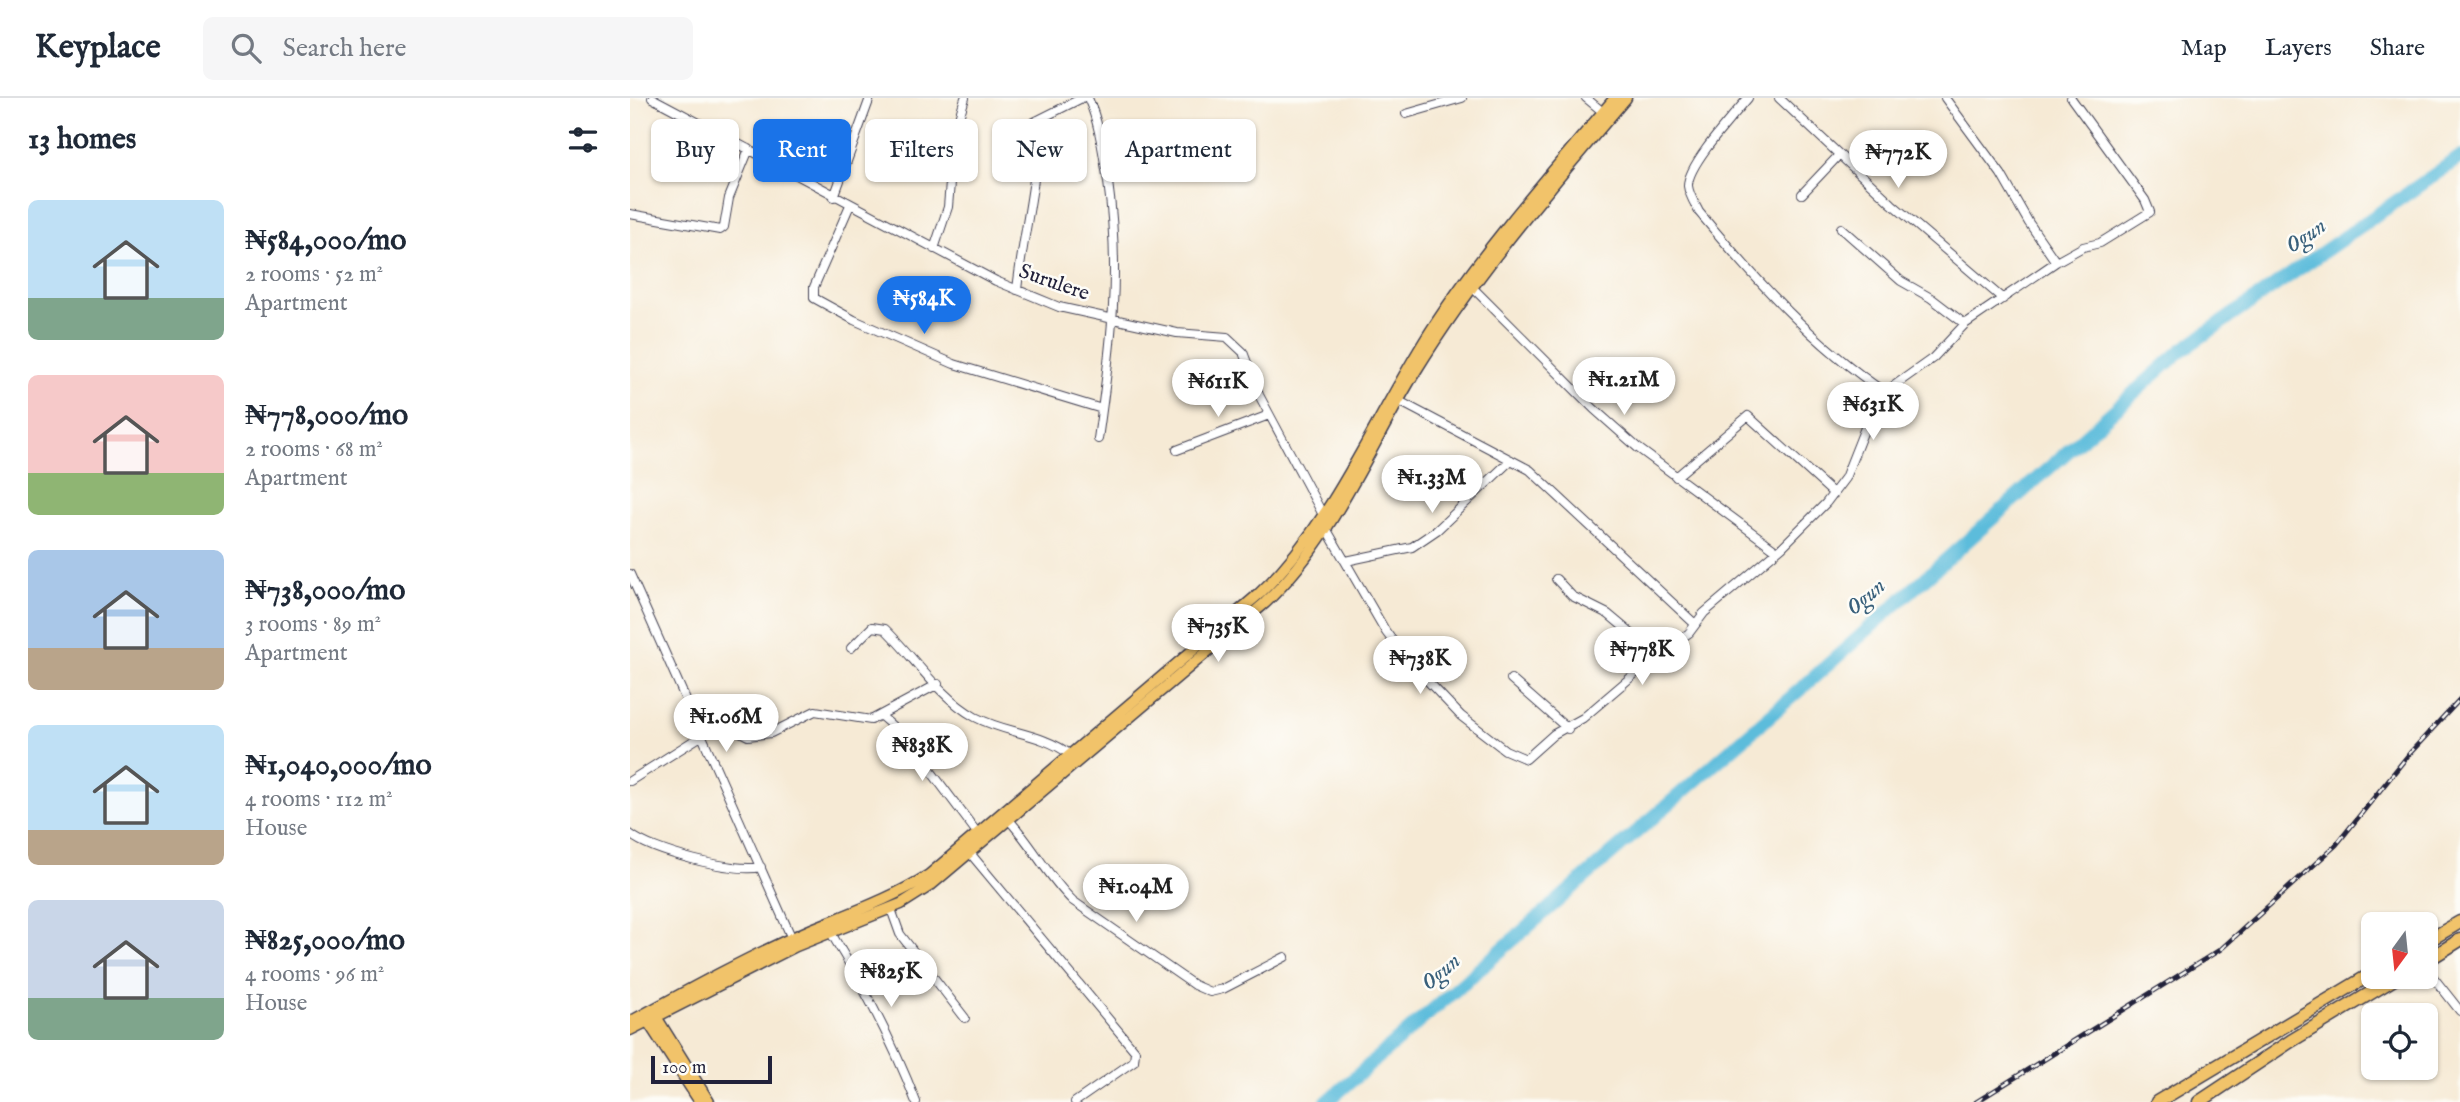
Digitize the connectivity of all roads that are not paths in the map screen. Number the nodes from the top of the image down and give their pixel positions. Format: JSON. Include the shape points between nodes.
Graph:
{"nodes":[{"id":1,"x":652,"y":98,"type":"edge"},
{"id":2,"x":870,"y":98,"type":"edge"},
{"id":3,"x":965,"y":98,"type":"edge"},
{"id":4,"x":1082,"y":98,"type":"edge"},
{"id":5,"x":1088,"y":98,"type":"edge"},
{"id":6,"x":1462,"y":98,"type":"edge"},
{"id":7,"x":1586,"y":98,"type":"edge"},
{"id":8,"x":1615,"y":98,"type":"edge"},
{"id":9,"x":1626,"y":98,"type":"edge"},
{"id":10,"x":1748,"y":98,"type":"edge"},
{"id":11,"x":1779,"y":98,"type":"edge"},
{"id":12,"x":1945,"y":98,"type":"edge"},
{"id":13,"x":2071,"y":98,"type":"edge"},
{"id":14,"x":1603,"y":112,"type":"junction"},
{"id":15,"x":1406,"y":114,"type":"dead end"},
{"id":16,"x":1040,"y":119,"type":"edge"},
{"id":17,"x":749,"y":149,"type":"junction"},
{"id":18,"x":1839,"y":155,"type":"junction"},
{"id":19,"x":1034,"y":182,"type":"edge"},
{"id":20,"x":1802,"y":194,"type":"dead end"},
{"id":21,"x":834,"y":197,"type":"junction"},
{"id":22,"x":850,"y":205,"type":"junction"},
{"id":23,"x":630,"y":214,"type":"edge"},
{"id":24,"x":1841,"y":228,"type":"dead end"},
{"id":25,"x":934,"y":249,"type":"junction"},
{"id":26,"x":2056,"y":262,"type":"junction"},
{"id":27,"x":1472,"y":287,"type":"junction"},
{"id":28,"x":1017,"y":290,"type":"junction"},
{"id":29,"x":2003,"y":299,"type":"junction"},
{"id":30,"x":1115,"y":320,"type":"junction"},
{"id":31,"x":1965,"y":324,"type":"junction"},
{"id":32,"x":1886,"y":393,"type":"junction"},
{"id":33,"x":1399,"y":401,"type":"junction"},
{"id":34,"x":1102,"y":409,"type":"junction"},
{"id":35,"x":1269,"y":415,"type":"junction"},
{"id":36,"x":1098,"y":439,"type":"dead end"},
{"id":37,"x":1177,"y":450,"type":"dead end"},
{"id":38,"x":1511,"y":460,"type":"junction"},
{"id":39,"x":1676,"y":477,"type":"junction"},
{"id":40,"x":1834,"y":494,"type":"junction"},
{"id":41,"x":1322,"y":513,"type":"junction"},
{"id":42,"x":1327,"y":530,"type":"junction"},
{"id":43,"x":1776,"y":550,"type":"junction"},
{"id":44,"x":1346,"y":561,"type":"junction"},
{"id":45,"x":1556,"y":579,"type":"dead end"},
{"id":46,"x":631,"y":582,"type":"edge"},
{"id":47,"x":1695,"y":624,"type":"junction"},
{"id":48,"x":851,"y":648,"type":"dead end"},
{"id":49,"x":1657,"y":655,"type":"junction"},
{"id":50,"x":1511,"y":678,"type":"dead end"},
{"id":51,"x":938,"y":684,"type":"junction"},
{"id":52,"x":882,"y":717,"type":"junction"},
{"id":53,"x":694,"y":722,"type":"junction"},
{"id":54,"x":1568,"y":729,"type":"junction"},
{"id":55,"x":701,"y":737,"type":"junction"},
{"id":56,"x":1071,"y":755,"type":"junction"},
{"id":57,"x":630,"y":781,"type":"edge"},
{"id":58,"x":1009,"y":820,"type":"junction"},
{"id":59,"x":630,"y":834,"type":"edge"},
{"id":60,"x":978,"y":834,"type":"junction"},
{"id":61,"x":970,"y":853,"type":"junction"},
{"id":62,"x":761,"y":867,"type":"junction"},
{"id":63,"x":891,"y":909,"type":"junction"},
{"id":64,"x":2460,"y":922,"type":"edge"},
{"id":65,"x":831,"y":933,"type":"junction"},
{"id":66,"x":2438,"y":935,"type":"edge"},
{"id":67,"x":2460,"y":940,"type":"edge"},
{"id":68,"x":794,"y":943,"type":"junction"},
{"id":69,"x":2438,"y":944,"type":"edge"},
{"id":70,"x":2445,"y":949,"type":"junction"},
{"id":71,"x":2438,"y":953,"type":"edge"},
{"id":72,"x":1285,"y":957,"type":"dead end"},
{"id":73,"x":2361,"y":980,"type":"edge"},
{"id":74,"x":2438,"y":983,"type":"edge"},
{"id":75,"x":2377,"y":989,"type":"edge"},
{"id":76,"x":2460,"y":1011,"type":"edge"},
{"id":77,"x":650,"y":1016,"type":"junction"},
{"id":78,"x":965,"y":1018,"type":"dead end"},
{"id":79,"x":630,"y":1022,"type":"edge"},
{"id":80,"x":630,"y":1030,"type":"edge"},
{"id":81,"x":700,"y":1102,"type":"edge"},
{"id":82,"x":709,"y":1102,"type":"edge"},
{"id":83,"x":916,"y":1102,"type":"edge"},
{"id":84,"x":1075,"y":1102,"type":"edge"},
{"id":85,"x":2157,"y":1102,"type":"edge"},
{"id":86,"x":2199,"y":1102,"type":"edge"}],
"edges":[{"from":1,"to":17,"type":"street","name":"Surulere"},
{"from":2,"to":21,"type":"street"},
{"from":3,"to":25,"type":"street","via":[[954,134],[948,207]]},
{"from":4,"to":16,"type":"street"},
{"from":5,"to":30,"type":"street","via":[[1101,134],[1112,212]]},
{"from":6,"to":15,"type":"street"},
{"from":7,"to":14,"type":"street"},
{"from":8,"to":14,"type":"main road"},
{"from":9,"to":27,"type":"main road"},
{"from":10,"to":32,"type":"street","via":[[1690,176],[1692,198],[1784,310],[1854,372]]},
{"from":11,"to":18,"type":"street"},
{"from":12,"to":26,"type":"street","via":[[2001,174]]},
{"from":13,"to":26,"type":"street","via":[[2150,212],[2100,243]]},
{"from":14,"to":41,"type":"main road","via":[[1482,257],[1409,366]]},
{"from":17,"to":21,"type":"street","name":"Surulere"},
{"from":17,"to":23,"type":"street","via":[[720,230]]},
{"from":18,"to":20,"type":"street"},
{"from":18,"to":29,"type":"street"},
{"from":19,"to":28,"type":"street"},
{"from":21,"to":22,"type":"street","name":"Surulere"},
{"from":22,"to":25,"type":"street","name":"Surulere"},
{"from":22,"to":34,"type":"street","via":[[814,288],[814,298],[954,364]]},
{"from":24,"to":31,"type":"street","via":[[1901,281]]},
{"from":25,"to":28,"type":"street","name":"Surulere"},
{"from":26,"to":29,"type":"street"},
{"from":27,"to":33,"type":"main road"},
{"from":27,"to":39,"type":"street","via":[[1594,409]]},
{"from":28,"to":30,"type":"street","name":"Surulere","via":[[1059,307]]},
{"from":29,"to":31,"type":"street"},
{"from":30,"to":34,"type":"street"},
{"from":30,"to":35,"type":"street","name":"Surulere","via":[[1177,333],[1227,337],[1243,352]]},
{"from":31,"to":32,"type":"street","via":[[1933,358]]},
{"from":32,"to":40,"type":"street","via":[[1861,432],[1848,471]]},
{"from":33,"to":38,"type":"street"},
{"from":33,"to":42,"type":"main road"},
{"from":34,"to":36,"type":"street"},
{"from":35,"to":37,"type":"street"},
{"from":35,"to":41,"type":"street","name":"Surulere"},
{"from":38,"to":44,"type":"street","via":[[1437,530],[1412,547]]},
{"from":38,"to":47,"type":"street","via":[[1538,477]]},
{"from":39,"to":40,"type":"street","via":[[1748,416]]},
{"from":39,"to":43,"type":"street"},
{"from":40,"to":43,"type":"street"},
{"from":41,"to":42,"type":"street","name":"Surulere"},
{"from":41,"to":56,"type":"main road","via":[[1276,578]]},
{"from":42,"to":44,"type":"street","name":"Surulere"},
{"from":42,"to":58,"type":"main road","via":[[1292,578],[1265,603]]},
{"from":43,"to":47,"type":"street"},
{"from":44,"to":54,"type":"street","name":"Surulere","via":[[1386,632],[1461,716],[1521,759],[1531,758],[1555,734]]},
{"from":45,"to":49,"type":"street","via":[[1572,596],[1608,614]]},
{"from":46,"to":53,"type":"street"},
{"from":47,"to":49,"type":"street"},
{"from":48,"to":51,"type":"street","via":[[872,627],[885,629]]},
{"from":49,"to":54,"type":"street"},
{"from":50,"to":54,"type":"street"},
{"from":51,"to":52,"type":"street"},
{"from":51,"to":56,"type":"street","via":[[974,716],[1045,738]]},
{"from":52,"to":53,"type":"street","via":[[861,721],[816,712],[759,736],[747,736],[706,718]]},
{"from":52,"to":60,"type":"street","via":[[906,738]]},
{"from":53,"to":55,"type":"street"},
{"from":55,"to":57,"type":"street"},
{"from":55,"to":62,"type":"street"},
{"from":56,"to":60,"type":"main road"},
{"from":58,"to":61,"type":"main road"},
{"from":58,"to":72,"type":"street","via":[[1073,901],[1194,985],[1210,992],[1223,989]]},
{"from":59,"to":62,"type":"street","via":[[679,854],[746,870]]},
{"from":60,"to":68,"type":"main road","via":[[898,895]]},
{"from":61,"to":63,"type":"main road","via":[[931,885]]},
{"from":61,"to":84,"type":"street","via":[[1135,1051],[1133,1061]]},
{"from":62,"to":68,"type":"street"},
{"from":63,"to":65,"type":"main road"},
{"from":63,"to":78,"type":"street","via":[[900,934]]},
{"from":64,"to":66,"type":"highway"},
{"from":65,"to":68,"type":"main road"},
{"from":65,"to":83,"type":"street","via":[[898,1054]]},
{"from":67,"to":70,"type":"highway"},
{"from":68,"to":77,"type":"main road"},
{"from":69,"to":70,"type":"highway"},
{"from":70,"to":71,"type":"highway"},
{"from":73,"to":85,"type":"highway"},
{"from":74,"to":76,"type":"street"},
{"from":75,"to":86,"type":"highway"},
{"from":77,"to":79,"type":"main road"},
{"from":77,"to":80,"type":"main road"},
{"from":77,"to":81,"type":"main road"},
{"from":77,"to":82,"type":"main road"}]}
